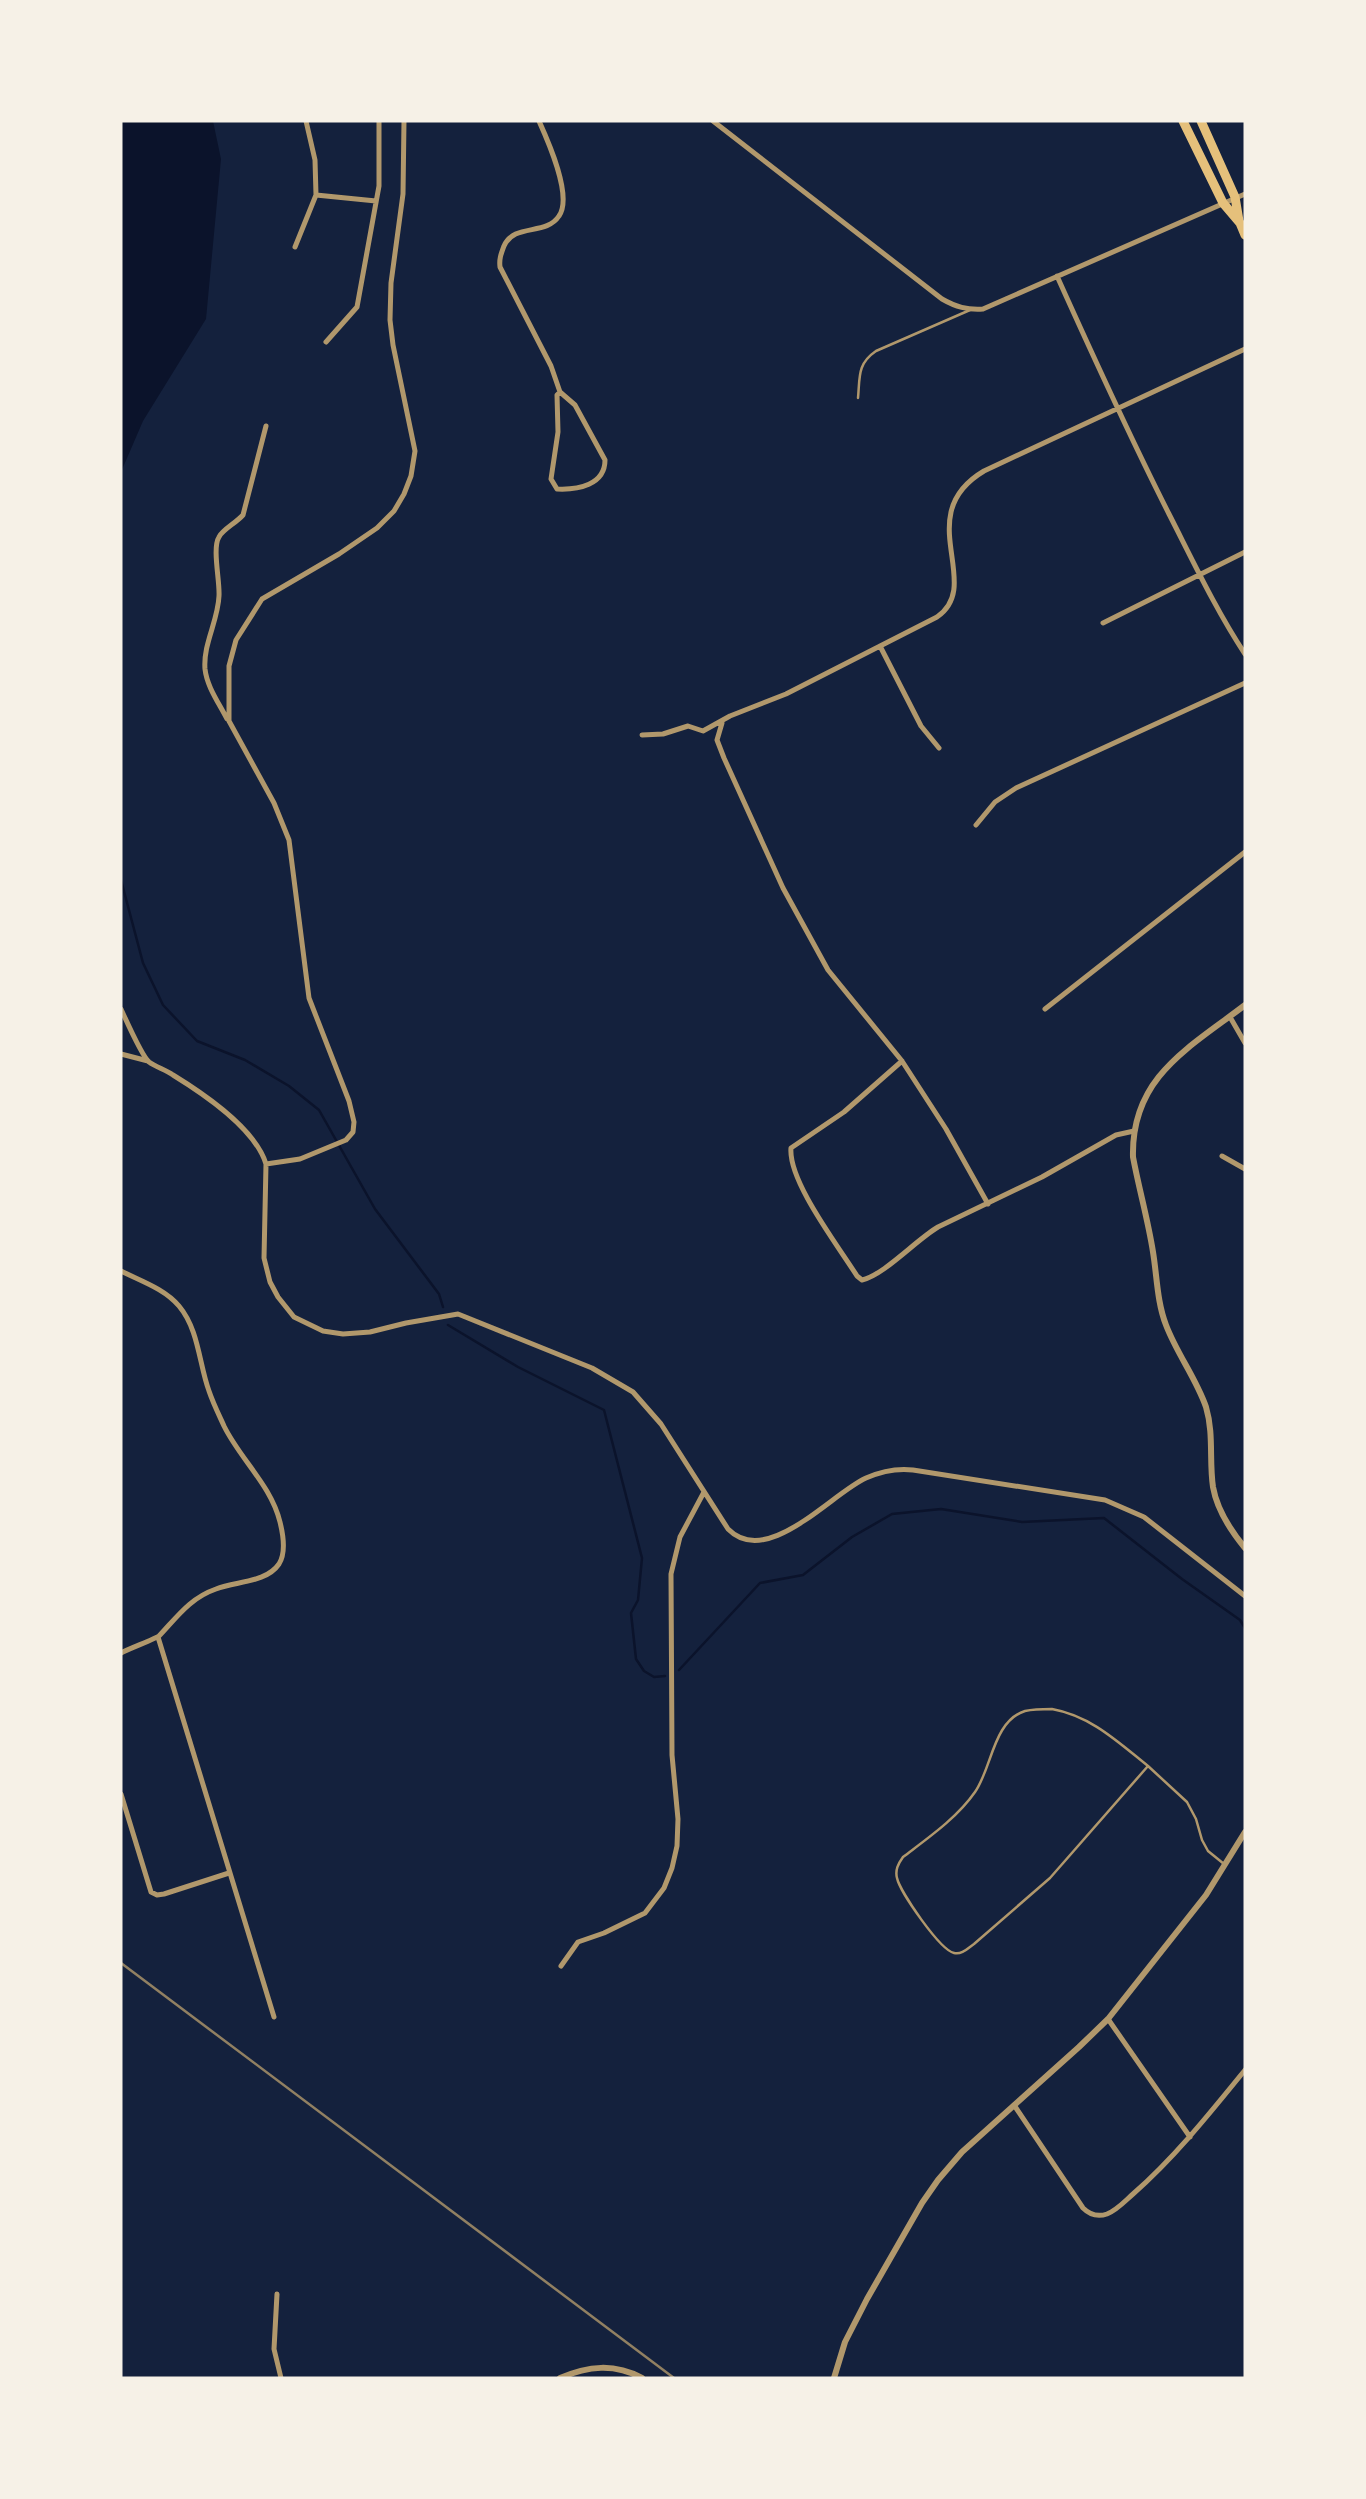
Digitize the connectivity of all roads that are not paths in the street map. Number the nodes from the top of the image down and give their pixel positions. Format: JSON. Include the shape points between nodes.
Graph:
{"nodes":[{"id":1,"x":306,"y":121,"type":"edge"},
{"id":2,"x":379,"y":121,"type":"edge"},
{"id":3,"x":404,"y":121,"type":"edge"},
{"id":4,"x":539,"y":121,"type":"edge"},
{"id":5,"x":713,"y":121,"type":"edge"},
{"id":6,"x":1183,"y":121,"type":"edge"},
{"id":7,"x":1200,"y":121,"type":"edge"},
{"id":8,"x":1245,"y":194,"type":"edge"},
{"id":9,"x":316,"y":195,"type":"junction"},
{"id":10,"x":1235,"y":197,"type":"junction"},
{"id":11,"x":376,"y":201,"type":"junction"},
{"id":12,"x":1223,"y":203,"type":"junction"},
{"id":13,"x":1240,"y":223,"type":"junction"},
{"id":14,"x":1245,"y":235,"type":"edge"},
{"id":15,"x":295,"y":247,"type":"dead end"},
{"id":16,"x":1057,"y":276,"type":"junction"},
{"id":17,"x":970,"y":310,"type":"junction"},
{"id":18,"x":327,"y":342,"type":"dead end"},
{"id":19,"x":1245,"y":349,"type":"edge"},
{"id":20,"x":560,"y":392,"type":"junction"},
{"id":21,"x":858,"y":398,"type":"dead end"},
{"id":22,"x":1118,"y":409,"type":"junction"},
{"id":23,"x":266,"y":426,"type":"dead end"},
{"id":24,"x":1245,"y":552,"type":"edge"},
{"id":25,"x":1199,"y":575,"type":"junction"},
{"id":26,"x":1103,"y":623,"type":"dead end"},
{"id":27,"x":880,"y":646,"type":"junction"},
{"id":28,"x":1245,"y":654,"type":"edge"},
{"id":29,"x":1245,"y":683,"type":"edge"},
{"id":30,"x":724,"y":720,"type":"junction"},
{"id":31,"x":229,"y":721,"type":"junction"},
{"id":32,"x":642,"y":735,"type":"dead end"},
{"id":33,"x":939,"y":748,"type":"dead end"},
{"id":34,"x":976,"y":825,"type":"dead end"},
{"id":35,"x":1245,"y":852,"type":"edge"},
{"id":36,"x":1245,"y":1005,"type":"edge"},
{"id":37,"x":121,"y":1009,"type":"edge"},
{"id":38,"x":1045,"y":1009,"type":"dead end"},
{"id":39,"x":1230,"y":1017,"type":"junction"},
{"id":40,"x":1245,"y":1043,"type":"edge"},
{"id":41,"x":121,"y":1054,"type":"edge"},
{"id":42,"x":148,"y":1061,"type":"junction"},
{"id":43,"x":902,"y":1061,"type":"junction"},
{"id":44,"x":1134,"y":1131,"type":"junction"},
{"id":45,"x":1222,"y":1156,"type":"dead end"},
{"id":46,"x":266,"y":1164,"type":"junction"},
{"id":47,"x":1245,"y":1169,"type":"edge"},
{"id":48,"x":988,"y":1204,"type":"junction"},
{"id":49,"x":121,"y":1271,"type":"edge"},
{"id":50,"x":704,"y":1492,"type":"junction"},
{"id":51,"x":1245,"y":1548,"type":"edge"},
{"id":52,"x":1245,"y":1596,"type":"edge"},
{"id":53,"x":158,"y":1637,"type":"junction"},
{"id":54,"x":121,"y":1653,"type":"edge"},
{"id":55,"x":1148,"y":1766,"type":"junction"},
{"id":56,"x":121,"y":1794,"type":"edge"},
{"id":57,"x":1245,"y":1832,"type":"edge"},
{"id":58,"x":1224,"y":1864,"type":"junction"},
{"id":59,"x":229,"y":1873,"type":"junction"},
{"id":60,"x":561,"y":1966,"type":"dead end"},
{"id":61,"x":274,"y":2018,"type":"dead end"},
{"id":62,"x":1108,"y":2019,"type":"junction"},
{"id":63,"x":1245,"y":2070,"type":"edge"},
{"id":64,"x":1014,"y":2105,"type":"junction"},
{"id":65,"x":1190,"y":2137,"type":"junction"},
{"id":66,"x":277,"y":2294,"type":"dead end"},
{"id":67,"x":281,"y":2378,"type":"edge"},
{"id":68,"x":560,"y":2378,"type":"edge"},
{"id":69,"x":642,"y":2378,"type":"edge"},
{"id":70,"x":834,"y":2378,"type":"edge"}],
"edges":[{"from":1,"to":9,"type":"street","via":[[315,160]]},
{"from":2,"to":11,"type":"street"},
{"from":3,"to":31,"type":"street","via":[[390,320],[415,451],[411,476],[394,511],[377,528],[262,599],[236,640],[227,682]]},
{"from":4,"to":20,"type":"street","via":[[559,172],[564,203],[561,214],[552,223],[514,233],[499,259]]},
{"from":5,"to":17,"type":"street","via":[[942,299]]},
{"from":6,"to":12,"type":"highway"},
{"from":7,"to":10,"type":"highway"},
{"from":8,"to":10,"type":"street"},
{"from":9,"to":11,"type":"street"},
{"from":9,"to":15,"type":"street"},
{"from":10,"to":12,"type":"street"},
{"from":10,"to":13,"type":"highway"},
{"from":11,"to":18,"type":"street","via":[[357,307]]},
{"from":12,"to":13,"type":"highway"},
{"from":12,"to":16,"type":"street"},
{"from":13,"to":14,"type":"highway"},
{"from":16,"to":17,"type":"street","via":[[983,309]]},
{"from":16,"to":22,"type":"street"},
{"from":17,"to":21,"type":"lane","via":[[864,359]]},
{"from":19,"to":22,"type":"street"},
{"from":20,"to":20,"type":"street","via":[[575,405],[605,460],[598,479],[571,489],[557,489],[551,479]]},
{"from":22,"to":25,"type":"street"},
{"from":22,"to":27,"type":"street","via":[[984,471],[964,485],[949,514],[954,589],[950,605],[937,617]]},
{"from":23,"to":31,"type":"street","via":[[243,515],[218,537],[216,545],[218,612],[205,658],[206,673]]},
{"from":24,"to":25,"type":"street"},
{"from":25,"to":26,"type":"street"},
{"from":25,"to":28,"type":"street"},
{"from":27,"to":30,"type":"street"},
{"from":27,"to":33,"type":"street","via":[[921,726]]},
{"from":29,"to":34,"type":"street","via":[[1016,788],[995,802]]},
{"from":30,"to":32,"type":"street","via":[[703,731],[688,726]]},
{"from":30,"to":43,"type":"street","via":[[718,740],[724,758],[805,931],[833,976]]},
{"from":31,"to":46,"type":"street","via":[[289,840],[309,998],[354,1122],[346,1140],[300,1159]]},
{"from":35,"to":38,"type":"street"},
{"from":36,"to":39,"type":"street"},
{"from":37,"to":42,"type":"street"},
{"from":39,"to":40,"type":"street"},
{"from":39,"to":44,"type":"street","via":[[1155,1080],[1142,1102]]},
{"from":41,"to":42,"type":"street"},
{"from":42,"to":46,"type":"street","via":[[220,1108],[248,1134]]},
{"from":43,"to":48,"type":"street"},
{"from":43,"to":48,"type":"street","via":[[844,1112],[793,1144],[793,1165],[808,1199],[862,1280],[878,1273],[923,1236]]},
{"from":44,"to":48,"type":"street","via":[[1116,1135]]},
{"from":44,"to":51,"type":"street","via":[[1133,1157],[1161,1308],[1206,1409],[1216,1499]]},
{"from":45,"to":47,"type":"street"},
{"from":46,"to":50,"type":"street","via":[[264,1258],[274,1290],[294,1317],[323,1331],[343,1334],[458,1314],[592,1368],[633,1392],[662,1424]]},
{"from":49,"to":53,"type":"street","via":[[159,1289],[186,1315],[209,1391],[234,1444],[271,1496],[283,1539],[280,1563],[270,1573],[201,1596]]},
{"from":50,"to":52,"type":"street","via":[[734,1535],[753,1539],[802,1523],[864,1478],[896,1468],[1105,1500],[1144,1517]]},
{"from":50,"to":60,"type":"street","via":[[680,1537],[671,1574],[672,1755],[678,1819],[672,1868],[645,1913],[578,1942]]},
{"from":53,"to":54,"type":"street"},
{"from":53,"to":59,"type":"street"},
{"from":55,"to":55,"type":"lane","via":[[1083,1717],[1052,1709],[1022,1712],[999,1736],[975,1793],[902,1857],[896,1876],[901,1888],[942,1946],[953,1953],[963,1952],[1050,1878]]},
{"from":55,"to":58,"type":"lane","via":[[1187,1801],[1208,1851]]},
{"from":56,"to":59,"type":"street","via":[[151,1892],[164,1894]]},
{"from":57,"to":58,"type":"street"},
{"from":58,"to":62,"type":"street","via":[[1206,1895]]},
{"from":59,"to":61,"type":"street"},
{"from":62,"to":64,"type":"street"},
{"from":62,"to":65,"type":"street"},
{"from":63,"to":65,"type":"street"},
{"from":64,"to":65,"type":"street","via":[[1088,2213],[1114,2211]]},
{"from":64,"to":70,"type":"street","via":[[962,2152],[922,2203],[845,2342]]},
{"from":66,"to":67,"type":"street","via":[[274,2348]]},
{"from":68,"to":69,"type":"street","via":[[577,2370],[604,2367]]}]}
